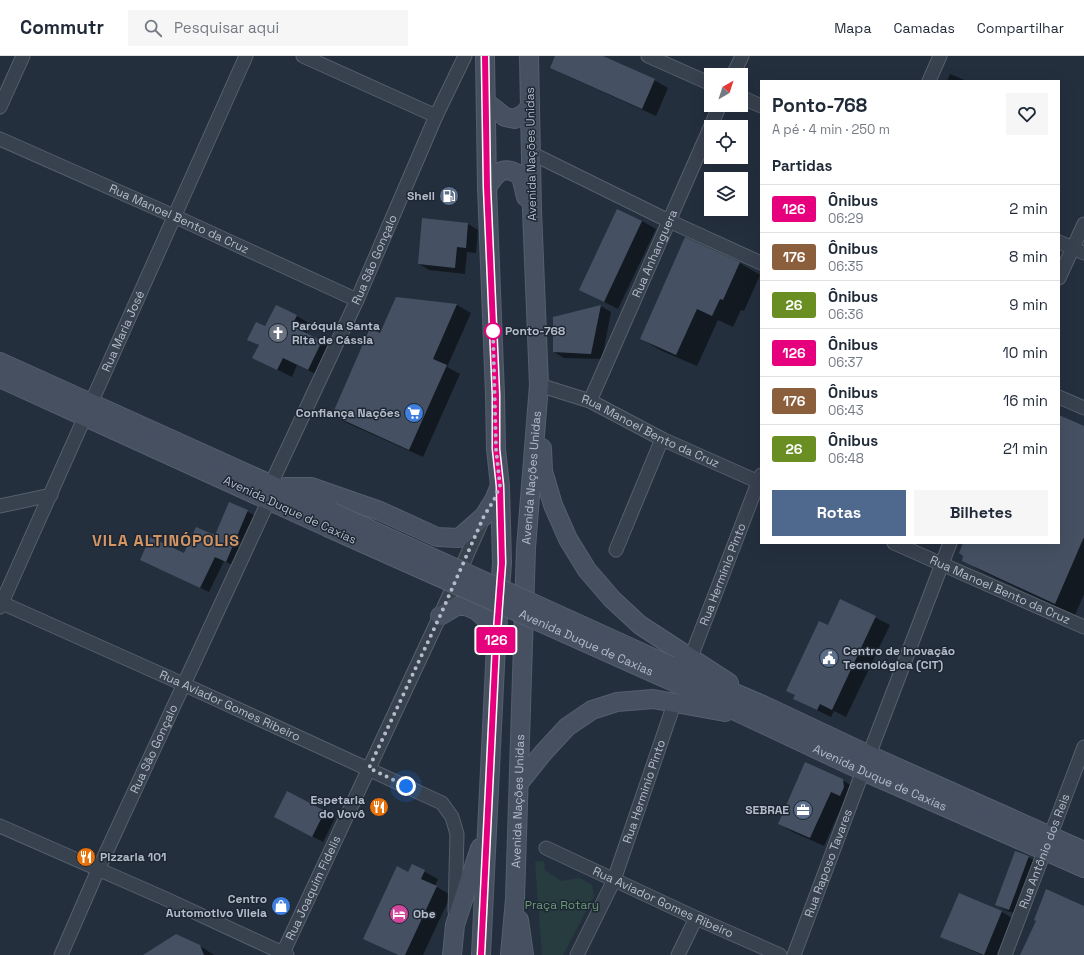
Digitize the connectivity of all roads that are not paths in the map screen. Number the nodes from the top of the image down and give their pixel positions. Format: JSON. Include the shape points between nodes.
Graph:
{"nodes":[{"id":1,"x":23,"y":56,"type":"edge"},
{"id":2,"x":246,"y":56,"type":"edge"},
{"id":3,"x":303,"y":56,"type":"edge"},
{"id":4,"x":465,"y":56,"type":"edge"},
{"id":5,"x":485,"y":56,"type":"edge"},
{"id":6,"x":529,"y":56,"type":"edge"},
{"id":7,"x":648,"y":56,"type":"edge"},
{"id":8,"x":742,"y":56,"type":"edge"},
{"id":9,"x":940,"y":56,"type":"edge"},
{"id":10,"x":736,"y":68,"type":"edge"},
{"id":11,"x":929,"y":80,"type":"edge"},
{"id":12,"x":704,"y":81,"type":"edge"},
{"id":13,"x":748,"y":101,"type":"edge"},
{"id":14,"x":486,"y":102,"type":"junction"},
{"id":15,"x":530,"y":106,"type":"junction"},
{"id":16,"x":760,"y":106,"type":"edge"},
{"id":17,"x":0,"y":107,"type":"edge"},
{"id":18,"x":717,"y":112,"type":"edge"},
{"id":19,"x":436,"y":116,"type":"junction"},
{"id":20,"x":0,"y":139,"type":"edge"},
{"id":21,"x":531,"y":153,"type":"junction"},
{"id":22,"x":487,"y":187,"type":"junction"},
{"id":23,"x":532,"y":210,"type":"junction"},
{"id":24,"x":176,"y":217,"type":"junction"},
{"id":25,"x":669,"y":221,"type":"junction"},
{"id":26,"x":1084,"y":224,"type":"edge"},
{"id":27,"x":1060,"y":242,"type":"edge"},
{"id":28,"x":1078,"y":251,"type":"edge"},
{"id":29,"x":760,"y":263,"type":"edge"},
{"id":30,"x":1060,"y":277,"type":"edge"},
{"id":31,"x":357,"y":300,"type":"junction"},
{"id":32,"x":0,"y":362,"type":"edge"},
{"id":33,"x":0,"y":378,"type":"edge"},
{"id":34,"x":539,"y":385,"type":"junction"},
{"id":35,"x":1060,"y":397,"type":"edge"},
{"id":36,"x":590,"y":401,"type":"junction"},
{"id":37,"x":1084,"y":408,"type":"edge"},
{"id":38,"x":88,"y":410,"type":"junction"},
{"id":39,"x":535,"y":428,"type":"junction"},
{"id":40,"x":662,"y":439,"type":"junction"},
{"id":41,"x":760,"y":480,"type":"edge"},
{"id":42,"x":500,"y":486,"type":"junction"},
{"id":43,"x":272,"y":490,"type":"junction"},
{"id":44,"x":51,"y":495,"type":"junction"},
{"id":45,"x":0,"y":506,"type":"edge"},
{"id":46,"x":484,"y":516,"type":"junction"},
{"id":47,"x":896,"y":544,"type":"edge"},
{"id":48,"x":950,"y":544,"type":"edge"},
{"id":49,"x":616,"y":550,"type":"dead end"},
{"id":50,"x":942,"y":564,"type":"junction"},
{"id":51,"x":1,"y":605,"type":"edge"},
{"id":52,"x":440,"y":616,"type":"junction"},
{"id":53,"x":1084,"y":627,"type":"edge"},
{"id":54,"x":496,"y":645,"type":"junction"},
{"id":55,"x":678,"y":669,"type":"junction"},
{"id":56,"x":183,"y":684,"type":"junction"},
{"id":57,"x":674,"y":704,"type":"junction"},
{"id":58,"x":749,"y":716,"type":"junction"},
{"id":59,"x":1084,"y":748,"type":"edge"},
{"id":60,"x":866,"y":763,"type":"junction"},
{"id":61,"x":369,"y":768,"type":"junction"},
{"id":62,"x":519,"y":783,"type":"junction"},
{"id":63,"x":488,"y":825,"type":"junction"},
{"id":64,"x":0,"y":826,"type":"edge"},
{"id":65,"x":1047,"y":844,"type":"junction"},
{"id":66,"x":546,"y":848,"type":"dead end"},
{"id":67,"x":1084,"y":851,"type":"edge"},
{"id":68,"x":1084,"y":868,"type":"edge"},
{"id":69,"x":98,"y":870,"type":"junction"},
{"id":70,"x":614,"y":880,"type":"junction"},
{"id":71,"x":515,"y":899,"type":"junction"},
{"id":72,"x":696,"y":918,"type":"junction"},
{"id":73,"x":455,"y":925,"type":"junction"},
{"id":74,"x":284,"y":954,"type":"edge"},
{"id":75,"x":61,"y":955,"type":"edge"},
{"id":76,"x":452,"y":955,"type":"edge"},
{"id":77,"x":481,"y":955,"type":"edge"},
{"id":78,"x":510,"y":955,"type":"edge"},
{"id":79,"x":524,"y":955,"type":"edge"},
{"id":80,"x":577,"y":955,"type":"edge"},
{"id":81,"x":678,"y":955,"type":"edge"},
{"id":82,"x":780,"y":955,"type":"edge"},
{"id":83,"x":794,"y":955,"type":"edge"},
{"id":84,"x":1005,"y":955,"type":"edge"}],
"edges":[{"from":1,"to":17,"type":"street"},
{"from":2,"to":24,"type":"street","name":"Rua Maria José"},
{"from":3,"to":19,"type":"street"},
{"from":4,"to":19,"type":"street","name":"Rua São Gonçalo"},
{"from":5,"to":14,"type":"main road"},
{"from":6,"to":15,"type":"main road","name":"Avenida Nações Unidas"},
{"from":7,"to":12,"type":"street"},
{"from":8,"to":10,"type":"street"},
{"from":9,"to":11,"type":"street"},
{"from":13,"to":16,"type":"street"},
{"from":14,"to":15,"type":"main road","via":[[505,117],[515,119]]},
{"from":14,"to":22,"type":"main road"},
{"from":15,"to":21,"type":"main road","name":"Avenida Nações Unidas"},
{"from":18,"to":25,"type":"street","name":"Rua Anhanguera"},
{"from":19,"to":31,"type":"street","name":"Rua São Gonçalo"},
{"from":20,"to":24,"type":"street","name":"Rua Manoel Bento da Cruz"},
{"from":21,"to":23,"type":"main road","name":"Avenida Nações Unidas"},
{"from":21,"to":25,"type":"street"},
{"from":22,"to":23,"type":"main road","via":[[494,176],[503,170],[512,170],[521,176],[524,192]]},
{"from":22,"to":42,"type":"main road","via":[[496,449]]},
{"from":23,"to":34,"type":"main road","name":"Avenida Nações Unidas"},
{"from":24,"to":31,"type":"street","name":"Rua Manoel Bento da Cruz"},
{"from":24,"to":38,"type":"street","name":"Rua Maria José"},
{"from":25,"to":29,"type":"street"},
{"from":25,"to":36,"type":"street","name":"Rua Anhanguera"},
{"from":26,"to":28,"type":"street"},
{"from":27,"to":28,"type":"street"},
{"from":28,"to":30,"type":"street"},
{"from":31,"to":43,"type":"street","name":"Rua São Gonçalo"},
{"from":32,"to":38,"type":"main road","name":"Avenida Duque de Caxias"},
{"from":33,"to":38,"type":"main road","name":"Avenida Duque de Caxias"},
{"from":34,"to":36,"type":"street","name":"Rua Manoel Bento da Cruz"},
{"from":34,"to":39,"type":"main road","name":"Avenida Nações Unidas"},
{"from":35,"to":37,"type":"street"},
{"from":36,"to":40,"type":"street","name":"Rua Manoel Bento da Cruz"},
{"from":38,"to":43,"type":"main road","name":"Avenida Duque de Caxias"},
{"from":38,"to":44,"type":"street","name":"Rua Maria José"},
{"from":39,"to":55,"type":"main road","via":[[543,450],[543,471],[553,505],[568,539],[587,570]]},
{"from":39,"to":62,"type":"main road","name":"Avenida Nações Unidas","via":[[526,548]]},
{"from":40,"to":41,"type":"street","name":"Rua Manoel Bento da Cruz"},
{"from":40,"to":49,"type":"street"},
{"from":41,"to":55,"type":"street","name":"Rua Hermínio Pinto"},
{"from":42,"to":46,"type":"main road"},
{"from":42,"to":54,"type":"main road","via":[[502,563]]},
{"from":43,"to":46,"type":"main road","via":[[311,488],[380,511],[437,537],[459,538]]},
{"from":43,"to":55,"type":"main road","name":"Avenida Duque de Caxias","bridge":true,"via":[[329,520]]},
{"from":43,"to":56,"type":"street","name":"Rua São Gonçalo"},
{"from":44,"to":45,"type":"street"},
{"from":44,"to":51,"type":"street","name":"Rua Maria José"},
{"from":46,"to":52,"type":"street","name":"Rua Joaquim Fidelis"},
{"from":47,"to":50,"type":"street","name":"Rua Manoel Bento da Cruz"},
{"from":48,"to":50,"type":"street","name":"Rua Raposo Tavares"},
{"from":50,"to":53,"type":"street","name":"Rua Manoel Bento da Cruz"},
{"from":50,"to":60,"type":"street","name":"Rua Raposo Tavares"},
{"from":51,"to":56,"type":"street","name":"Rua Aviador Gomes Ribeiro"},
{"from":52,"to":54,"type":"main road","via":[[457,606],[466,606],[477,611],[489,622]]},
{"from":52,"to":61,"type":"street","name":"Rua Joaquim Fidelis"},
{"from":54,"to":63,"type":"main road"},
{"from":55,"to":58,"type":"main road","name":"Avenida Duque de Caxias"},
{"from":55,"to":60,"type":"main road","name":"Avenida Duque de Caxias","via":[[763,705]]},
{"from":56,"to":61,"type":"street","name":"Rua Aviador Gomes Ribeiro"},
{"from":56,"to":69,"type":"street","name":"Rua São Gonçalo"},
{"from":57,"to":58,"type":"main road"},
{"from":57,"to":62,"type":"main road","via":[[653,699],[617,702],[592,710],[567,727]]},
{"from":57,"to":70,"type":"street","name":"Rua Herminio Pinto"},
{"from":58,"to":60,"type":"main road","name":"Avenida Duque de Caxias"},
{"from":59,"to":65,"type":"street","name":"Rua Antônio dos Reis"},
{"from":60,"to":65,"type":"main road","name":"Avenida Duque de Caxias"},
{"from":60,"to":83,"type":"street","name":"Rua Raposo Tavares"},
{"from":61,"to":73,"type":"street","name":"Rua Aviador Gomes Ribeiro","via":[[442,803],[452,817],[457,834]]},
{"from":61,"to":74,"type":"street","name":"Rua Joaquim Fidelis"},
{"from":62,"to":71,"type":"main road","name":"Avenida Nações Unidas"},
{"from":63,"to":73,"type":"main road"},
{"from":63,"to":77,"type":"main road"},
{"from":64,"to":69,"type":"street"},
{"from":65,"to":67,"type":"main road","name":"Avenida Duque de Caxias"},
{"from":65,"to":68,"type":"main road","name":"Avenida Duque de Caxias"},
{"from":65,"to":84,"type":"street","name":"Rua Antônio dos Reis"},
{"from":66,"to":70,"type":"street","name":"Rua Aviador Gomes Ribeiro"},
{"from":69,"to":74,"type":"street"},
{"from":69,"to":75,"type":"street","name":"Rua São Gonçalo"},
{"from":70,"to":72,"type":"street","name":"Rua Aviador Gomes Ribeiro"},
{"from":70,"to":80,"type":"street"},
{"from":71,"to":78,"type":"main road","name":"Avenida Nações Unidas"},
{"from":71,"to":79,"type":"main road","name":"Avenida Nações Unidas"},
{"from":72,"to":81,"type":"street"},
{"from":72,"to":82,"type":"street","name":"Rua Aviador Gomes Ribeiro"},
{"from":73,"to":76,"type":"main road"}]}
